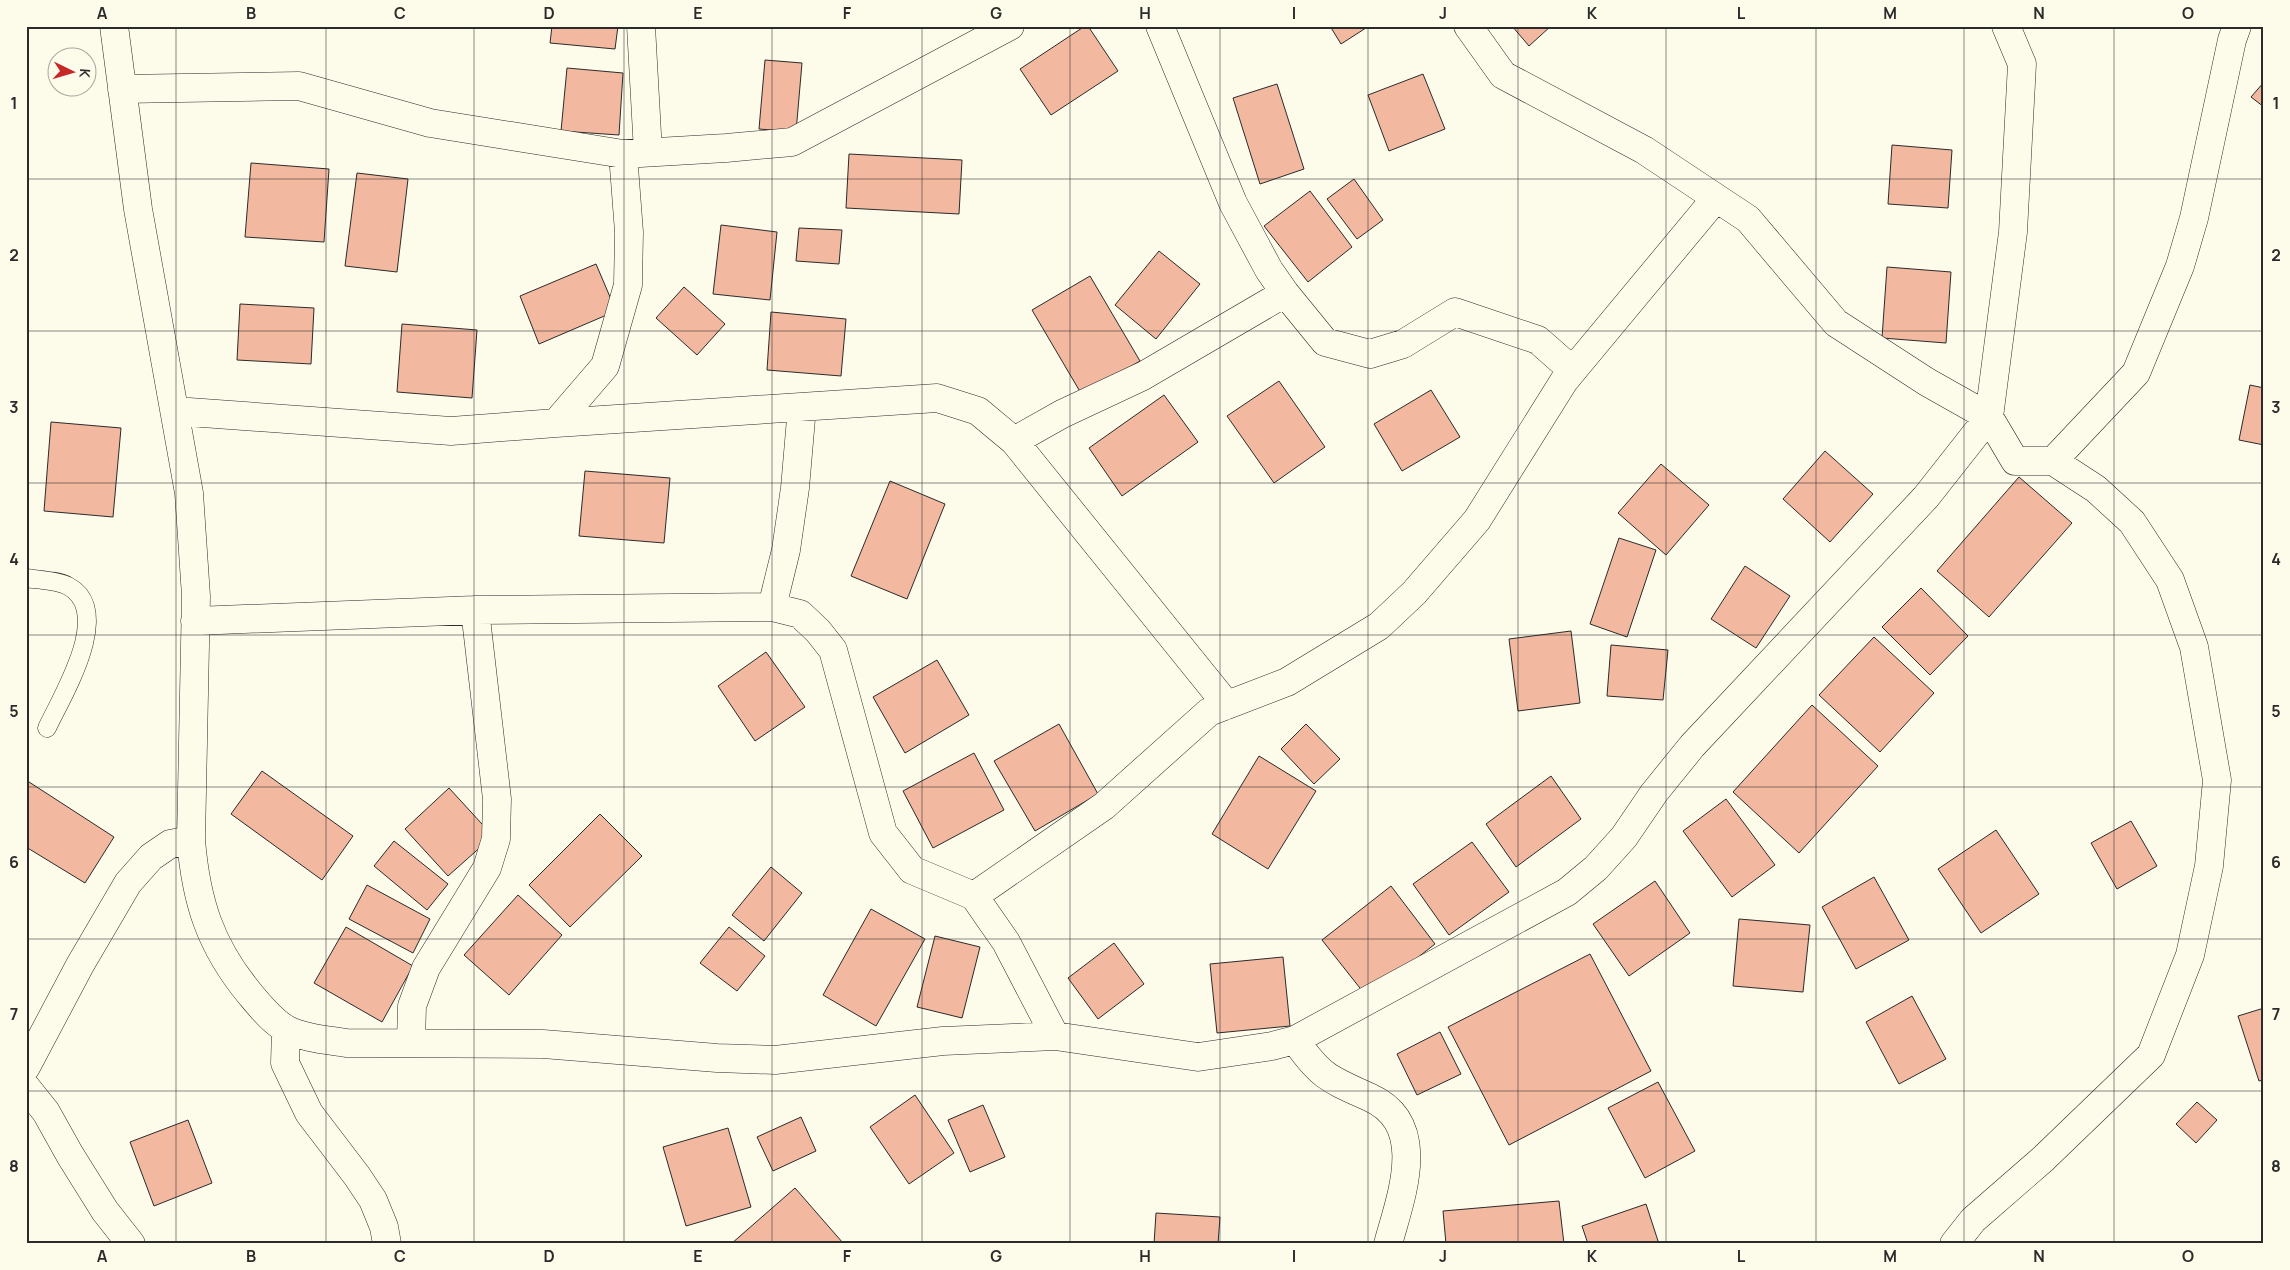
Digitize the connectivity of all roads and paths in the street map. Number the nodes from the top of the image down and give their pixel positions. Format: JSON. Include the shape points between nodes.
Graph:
{"nodes":[{"id":1,"x":114,"y":26,"type":"edge"},
{"id":2,"x":641,"y":26,"type":"edge"},
{"id":3,"x":1010,"y":26,"type":"edge"},
{"id":4,"x":1160,"y":26,"type":"edge"},
{"id":5,"x":1468,"y":26,"type":"edge"},
{"id":6,"x":2006,"y":26,"type":"edge"},
{"id":7,"x":2237,"y":26,"type":"edge"},
{"id":8,"x":122,"y":88,"type":"junction"},
{"id":9,"x":636,"y":153,"type":"junction"},
{"id":10,"x":1716,"y":198,"type":"junction"},
{"id":11,"x":1285,"y":293,"type":"junction"},
{"id":12,"x":1572,"y":370,"type":"junction"},
{"id":13,"x":802,"y":406,"type":"junction"},
{"id":14,"x":175,"y":411,"type":"junction"},
{"id":15,"x":1989,"y":417,"type":"junction"},
{"id":16,"x":556,"y":423,"type":"junction"},
{"id":17,"x":1014,"y":441,"type":"junction"},
{"id":18,"x":2052,"y":461,"type":"junction"},
{"id":19,"x":26,"y":578,"type":"edge"},
{"id":20,"x":772,"y":607,"type":"junction"},
{"id":21,"x":475,"y":610,"type":"junction"},
{"id":22,"x":195,"y":621,"type":"junction"},
{"id":23,"x":1227,"y":705,"type":"junction"},
{"id":24,"x":46,"y":728,"type":"dead end"},
{"id":25,"x":191,"y":840,"type":"junction"},
{"id":26,"x":974,"y":896,"type":"junction"},
{"id":27,"x":286,"y":1029,"type":"junction"},
{"id":28,"x":1055,"y":1036,"type":"junction"},
{"id":29,"x":1295,"y":1040,"type":"junction"},
{"id":30,"x":411,"y":1042,"type":"junction"},
{"id":31,"x":26,"y":1067,"type":"edge"},
{"id":32,"x":26,"y":1087,"type":"edge"},
{"id":33,"x":131,"y":1244,"type":"edge"},
{"id":34,"x":387,"y":1244,"type":"edge"},
{"id":35,"x":1388,"y":1244,"type":"edge"},
{"id":36,"x":1954,"y":1244,"type":"edge"}],
"edges":[{"from":1,"to":8,"type":"street"},
{"from":2,"to":9,"type":"street"},
{"from":3,"to":9,"type":"street","via":[[792,142]]},
{"from":4,"to":11,"type":"street","via":[[1233,204]]},
{"from":5,"to":10,"type":"street","via":[[1503,75],[1644,150]]},
{"from":6,"to":15,"type":"street","via":[[2022,64],[2013,232]]},
{"from":7,"to":18,"type":"street","via":[[2194,218],[2180,266],[2136,373]]},
{"from":8,"to":9,"type":"street","via":[[299,86],[430,123]]},
{"from":8,"to":14,"type":"street","via":[[138,209]]},
{"from":9,"to":16,"type":"street","via":[[628,285],[605,366]]},
{"from":10,"to":12,"type":"street"},
{"from":10,"to":15,"type":"street","via":[[1748,219],[1836,323],[1927,382]]},
{"from":11,"to":12,"type":"street","via":[[1325,342],[1370,354],[1403,344],[1455,312],[1538,340]]},
{"from":11,"to":17,"type":"street","via":[[1143,376],[1062,414]]},
{"from":12,"to":23,"type":"street","via":[[1477,520],[1414,593],[1379,626],[1287,682]]},
{"from":13,"to":16,"type":"street"},
{"from":13,"to":17,"type":"street","via":[[937,398],[978,411]]},
{"from":13,"to":20,"type":"street","via":[[786,550]]},
{"from":14,"to":16,"type":"street","via":[[451,431]]},
{"from":14,"to":22,"type":"street","via":[[190,493]]},
{"from":15,"to":18,"type":"street","via":[[2015,461]]},
{"from":15,"to":29,"type":"street","via":[[1926,497],[1692,746],[1624,837],[1596,868],[1567,892]]},
{"from":17,"to":23,"type":"street"},
{"from":18,"to":36,"type":"street","via":[[2096,489],[2132,522],[2170,580],[2194,647],[2217,780],[2209,866],[2190,955],[2151,1055],[2043,1159],[1973,1220]]},
{"from":19,"to":24,"type":"lane","via":[[67,586],[83,602],[87,612],[88,625],[82,651]]},
{"from":20,"to":21,"type":"street"},
{"from":20,"to":26,"type":"street","via":[[800,614],[833,650],[883,833],[912,870]]},
{"from":21,"to":22,"type":"street"},
{"from":21,"to":30,"type":"street","via":[[497,799],[496,839],[487,868],[426,968],[412,1006]]},
{"from":22,"to":25,"type":"street"},
{"from":23,"to":26,"type":"street","via":[[1209,712],[1104,806]]},
{"from":25,"to":27,"type":"street","via":[[194,876],[214,942],[238,981]]},
{"from":25,"to":31,"type":"street","via":[[170,844],[151,857],[128,883]]},
{"from":26,"to":28,"type":"street","via":[[1006,942]]},
{"from":27,"to":30,"type":"street","via":[[346,1043]]},
{"from":27,"to":34,"type":"street","via":[[285,1062],[309,1113],[373,1200]]},
{"from":28,"to":29,"type":"street","via":[[1198,1057]]},
{"from":28,"to":30,"type":"street","via":[[943,1041],[775,1060],[543,1044]]},
{"from":29,"to":35,"type":"street","via":[[1322,1074],[1371,1097],[1388,1109],[1400,1125],[1406,1143],[1407,1164]]},
{"from":32,"to":33,"type":"street","via":[[46,1112],[105,1211]]}]}
